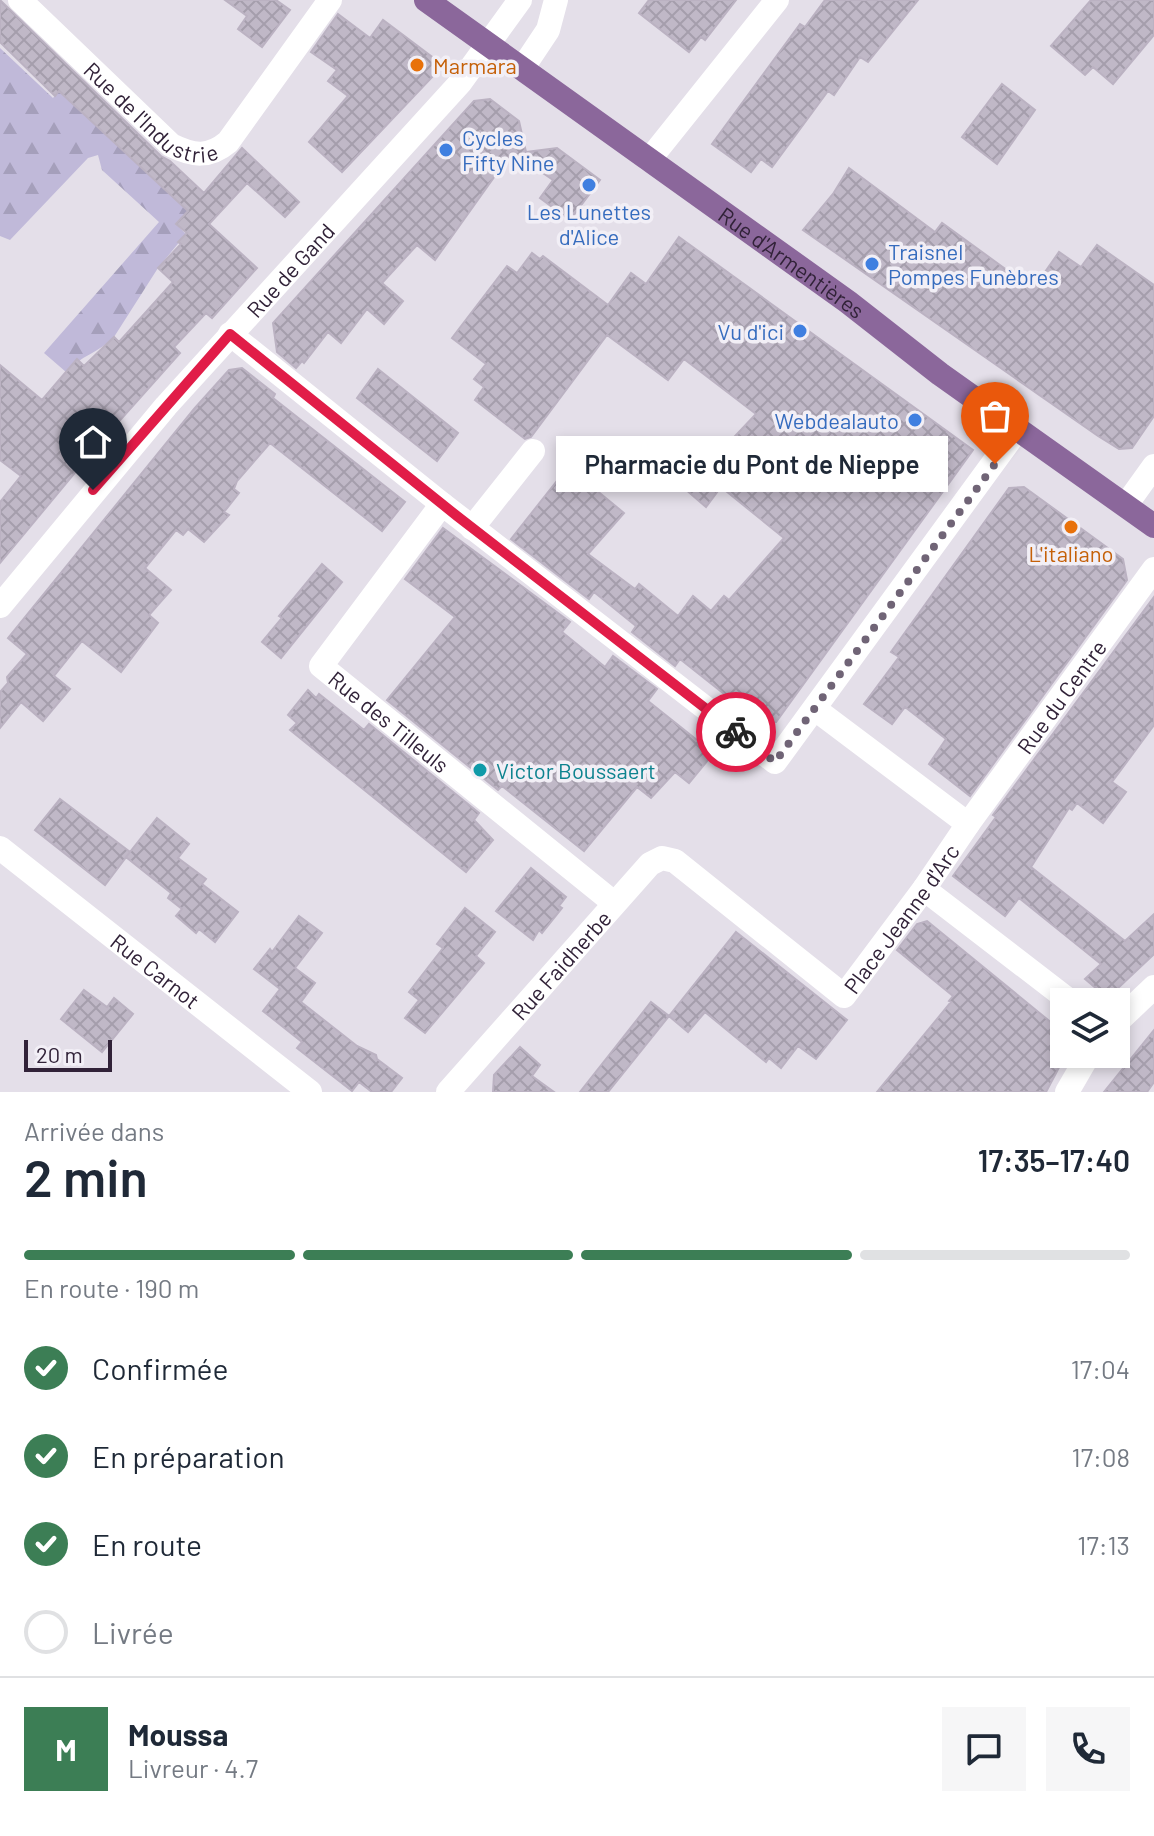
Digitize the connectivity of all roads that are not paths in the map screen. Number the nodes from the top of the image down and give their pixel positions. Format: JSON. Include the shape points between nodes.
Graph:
{"nodes":[{"id":1,"x":20,"y":0,"type":"edge"},
{"id":2,"x":330,"y":0,"type":"edge"},
{"id":3,"x":426,"y":0,"type":"edge"},
{"id":4,"x":520,"y":0,"type":"edge"},
{"id":5,"x":556,"y":0,"type":"edge"},
{"id":6,"x":777,"y":0,"type":"edge"},
{"id":7,"x":488,"y":44,"type":"junction"},
{"id":8,"x":522,"y":69,"type":"junction"},
{"id":9,"x":649,"y":160,"type":"junction"},
{"id":10,"x":230,"y":334,"type":"junction"},
{"id":11,"x":1018,"y":429,"type":"junction"},
{"id":12,"x":533,"y":451,"type":"dead end"},
{"id":13,"x":1154,"y":466,"type":"edge"},
{"id":14,"x":442,"y":504,"type":"junction"},
{"id":15,"x":1126,"y":505,"type":"junction"},
{"id":16,"x":1154,"y":526,"type":"edge"},
{"id":17,"x":472,"y":528,"type":"junction"},
{"id":18,"x":1154,"y":569,"type":"edge"},
{"id":19,"x":0,"y":606,"type":"edge"},
{"id":20,"x":815,"y":709,"type":"junction"},
{"id":21,"x":968,"y":824,"type":"junction"},
{"id":22,"x":0,"y":848,"type":"edge"},
{"id":23,"x":681,"y":866,"type":"joint"},
{"id":24,"x":924,"y":889,"type":"junction"},
{"id":25,"x":614,"y":903,"type":"junction"},
{"id":26,"x":1154,"y":987,"type":"edge"},
{"id":27,"x":1053,"y":988,"type":"edge"},
{"id":28,"x":1130,"y":1010,"type":"edge"},
{"id":29,"x":1081,"y":1068,"type":"edge"},
{"id":30,"x":310,"y":1092,"type":"edge"},
{"id":31,"x":448,"y":1092,"type":"edge"},
{"id":32,"x":1067,"y":1092,"type":"edge"}],
"edges":[{"from":1,"to":2,"type":"street","name":"Rue de l'Industrie","via":[[171,145],[198,155],[228,142]]},
{"from":3,"to":7,"type":"main road","name":"Rue d'Armentières"},
{"from":4,"to":7,"type":"street","name":"Rue de Gand"},
{"from":5,"to":8,"type":"street","via":[[548,30]]},
{"from":6,"to":9,"type":"street"},
{"from":7,"to":8,"type":"main road","name":"Rue d'Armentières"},
{"from":7,"to":10,"type":"street","name":"Rue de Gand","via":[[460,83]]},
{"from":8,"to":9,"type":"main road","name":"Rue d'Armentières"},
{"from":9,"to":11,"type":"main road","name":"Rue d'Armentières"},
{"from":10,"to":14,"type":"street"},
{"from":10,"to":19,"type":"street","name":"Rue de Gand"},
{"from":11,"to":15,"type":"main road","name":"Rue d'Armentières"},
{"from":11,"to":20,"type":"street"},
{"from":12,"to":17,"type":"street"},
{"from":13,"to":15,"type":"street"},
{"from":14,"to":17,"type":"street"},
{"from":14,"to":25,"type":"street","name":"Rue des Tilleuls","via":[[321,666]]},
{"from":15,"to":16,"type":"main road","name":"Rue d'Armentières"},
{"from":17,"to":20,"type":"street","via":[[775,762]]},
{"from":18,"to":21,"type":"street","name":"Rue du Centre"},
{"from":20,"to":21,"type":"street","name":"Place Jeanne d'Arc"},
{"from":21,"to":24,"type":"street","name":"Place Jeanne d'Arc"},
{"from":22,"to":30,"type":"street","name":"Rue Carnot"},
{"from":23,"to":24,"type":"street","name":"Place Jeanne d'Arc","via":[[844,996]]},
{"from":23,"to":25,"type":"street","name":"Rue Faidherbe","via":[[670,858],[657,860]]},
{"from":24,"to":27,"type":"street"},
{"from":25,"to":31,"type":"street","name":"Rue Faidherbe"},
{"from":26,"to":28,"type":"street"},
{"from":29,"to":32,"type":"street"}]}
